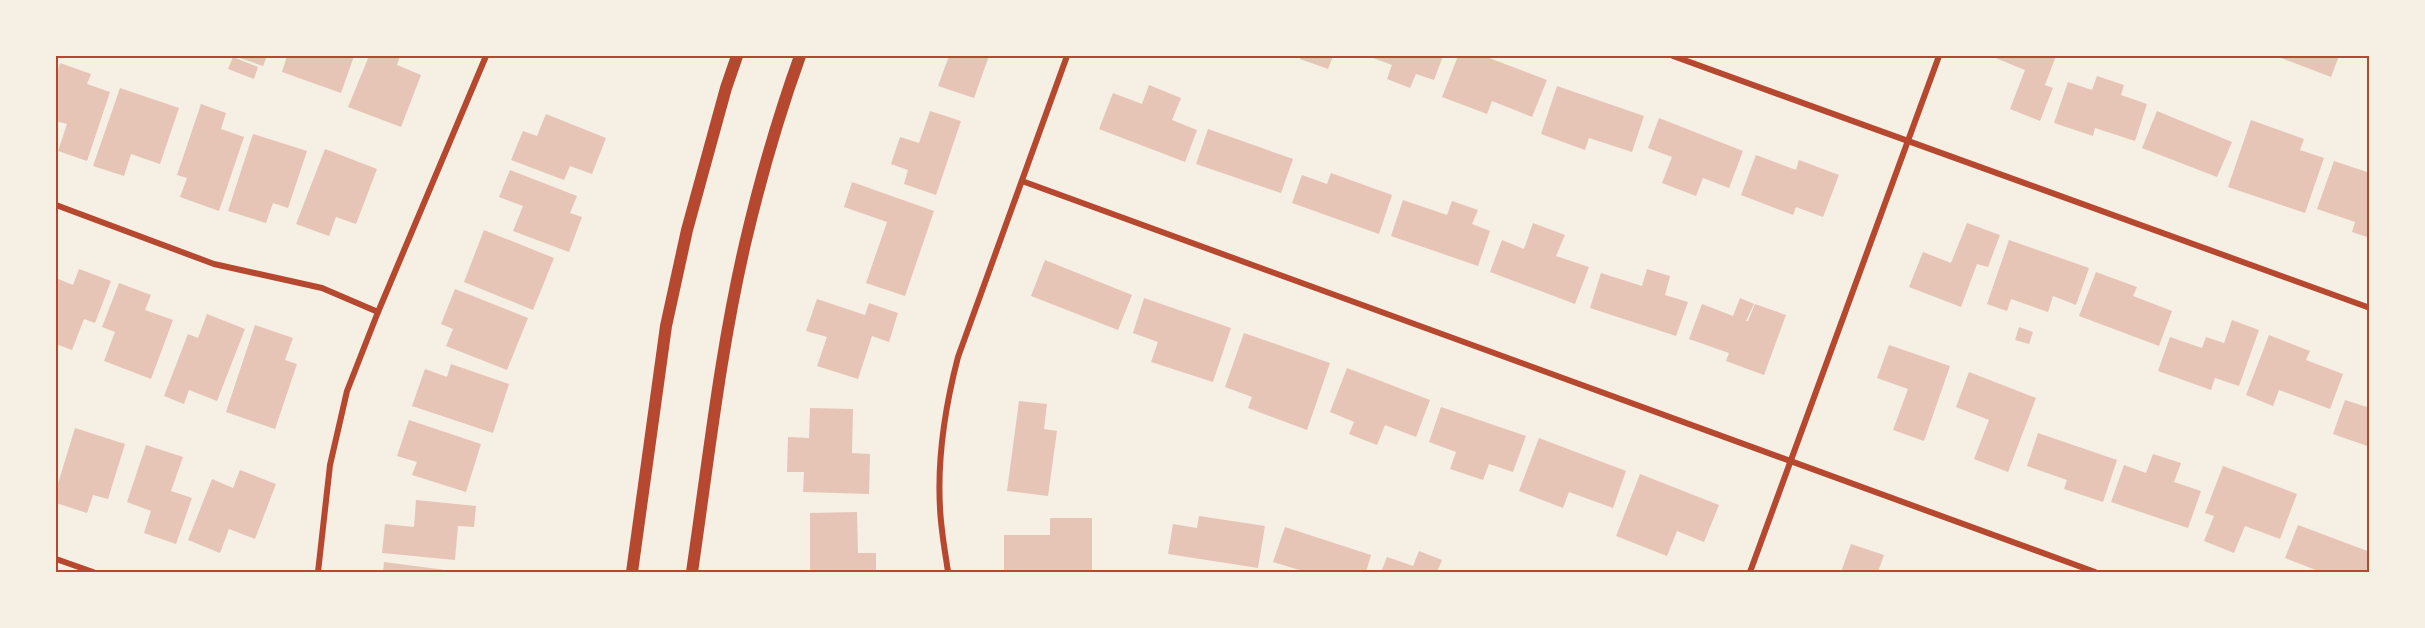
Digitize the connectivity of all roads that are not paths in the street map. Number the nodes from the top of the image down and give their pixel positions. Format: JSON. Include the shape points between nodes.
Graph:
{"nodes":[{"id":1,"x":486,"y":56,"type":"edge"},
{"id":2,"x":737,"y":56,"type":"edge"},
{"id":3,"x":800,"y":56,"type":"edge"},
{"id":4,"x":1067,"y":56,"type":"edge"},
{"id":5,"x":1673,"y":56,"type":"edge"},
{"id":6,"x":1939,"y":56,"type":"edge"},
{"id":7,"x":1907,"y":141,"type":"junction"},
{"id":8,"x":1022,"y":181,"type":"junction"},
{"id":9,"x":56,"y":205,"type":"edge"},
{"id":10,"x":2370,"y":308,"type":"edge"},
{"id":11,"x":378,"y":312,"type":"junction"},
{"id":12,"x":1790,"y":462,"type":"junction"},
{"id":13,"x":56,"y":559,"type":"edge"},
{"id":14,"x":93,"y":573,"type":"edge"},
{"id":15,"x":318,"y":573,"type":"edge"},
{"id":16,"x":632,"y":573,"type":"edge"},
{"id":17,"x":692,"y":573,"type":"edge"},
{"id":18,"x":948,"y":573,"type":"edge"},
{"id":19,"x":1749,"y":573,"type":"edge"},
{"id":20,"x":2095,"y":573,"type":"edge"}],
"edges":[{"from":1,"to":11,"type":"street"},
{"from":2,"to":16,"type":"main road","via":[[687,230],[666,326]]},
{"from":3,"to":17,"type":"main road","via":[[782,105],[745,244],[726,342]]},
{"from":4,"to":8,"type":"street"},
{"from":5,"to":7,"type":"street"},
{"from":6,"to":7,"type":"street"},
{"from":7,"to":10,"type":"street"},
{"from":7,"to":12,"type":"street"},
{"from":8,"to":12,"type":"street"},
{"from":8,"to":18,"type":"street","via":[[958,357],[947,400],[940,451],[940,508]]},
{"from":9,"to":11,"type":"street","via":[[214,264],[322,288]]},
{"from":11,"to":15,"type":"street","via":[[347,391],[332,454]]},
{"from":12,"to":19,"type":"street"},
{"from":12,"to":20,"type":"street"},
{"from":13,"to":14,"type":"street"}]}
